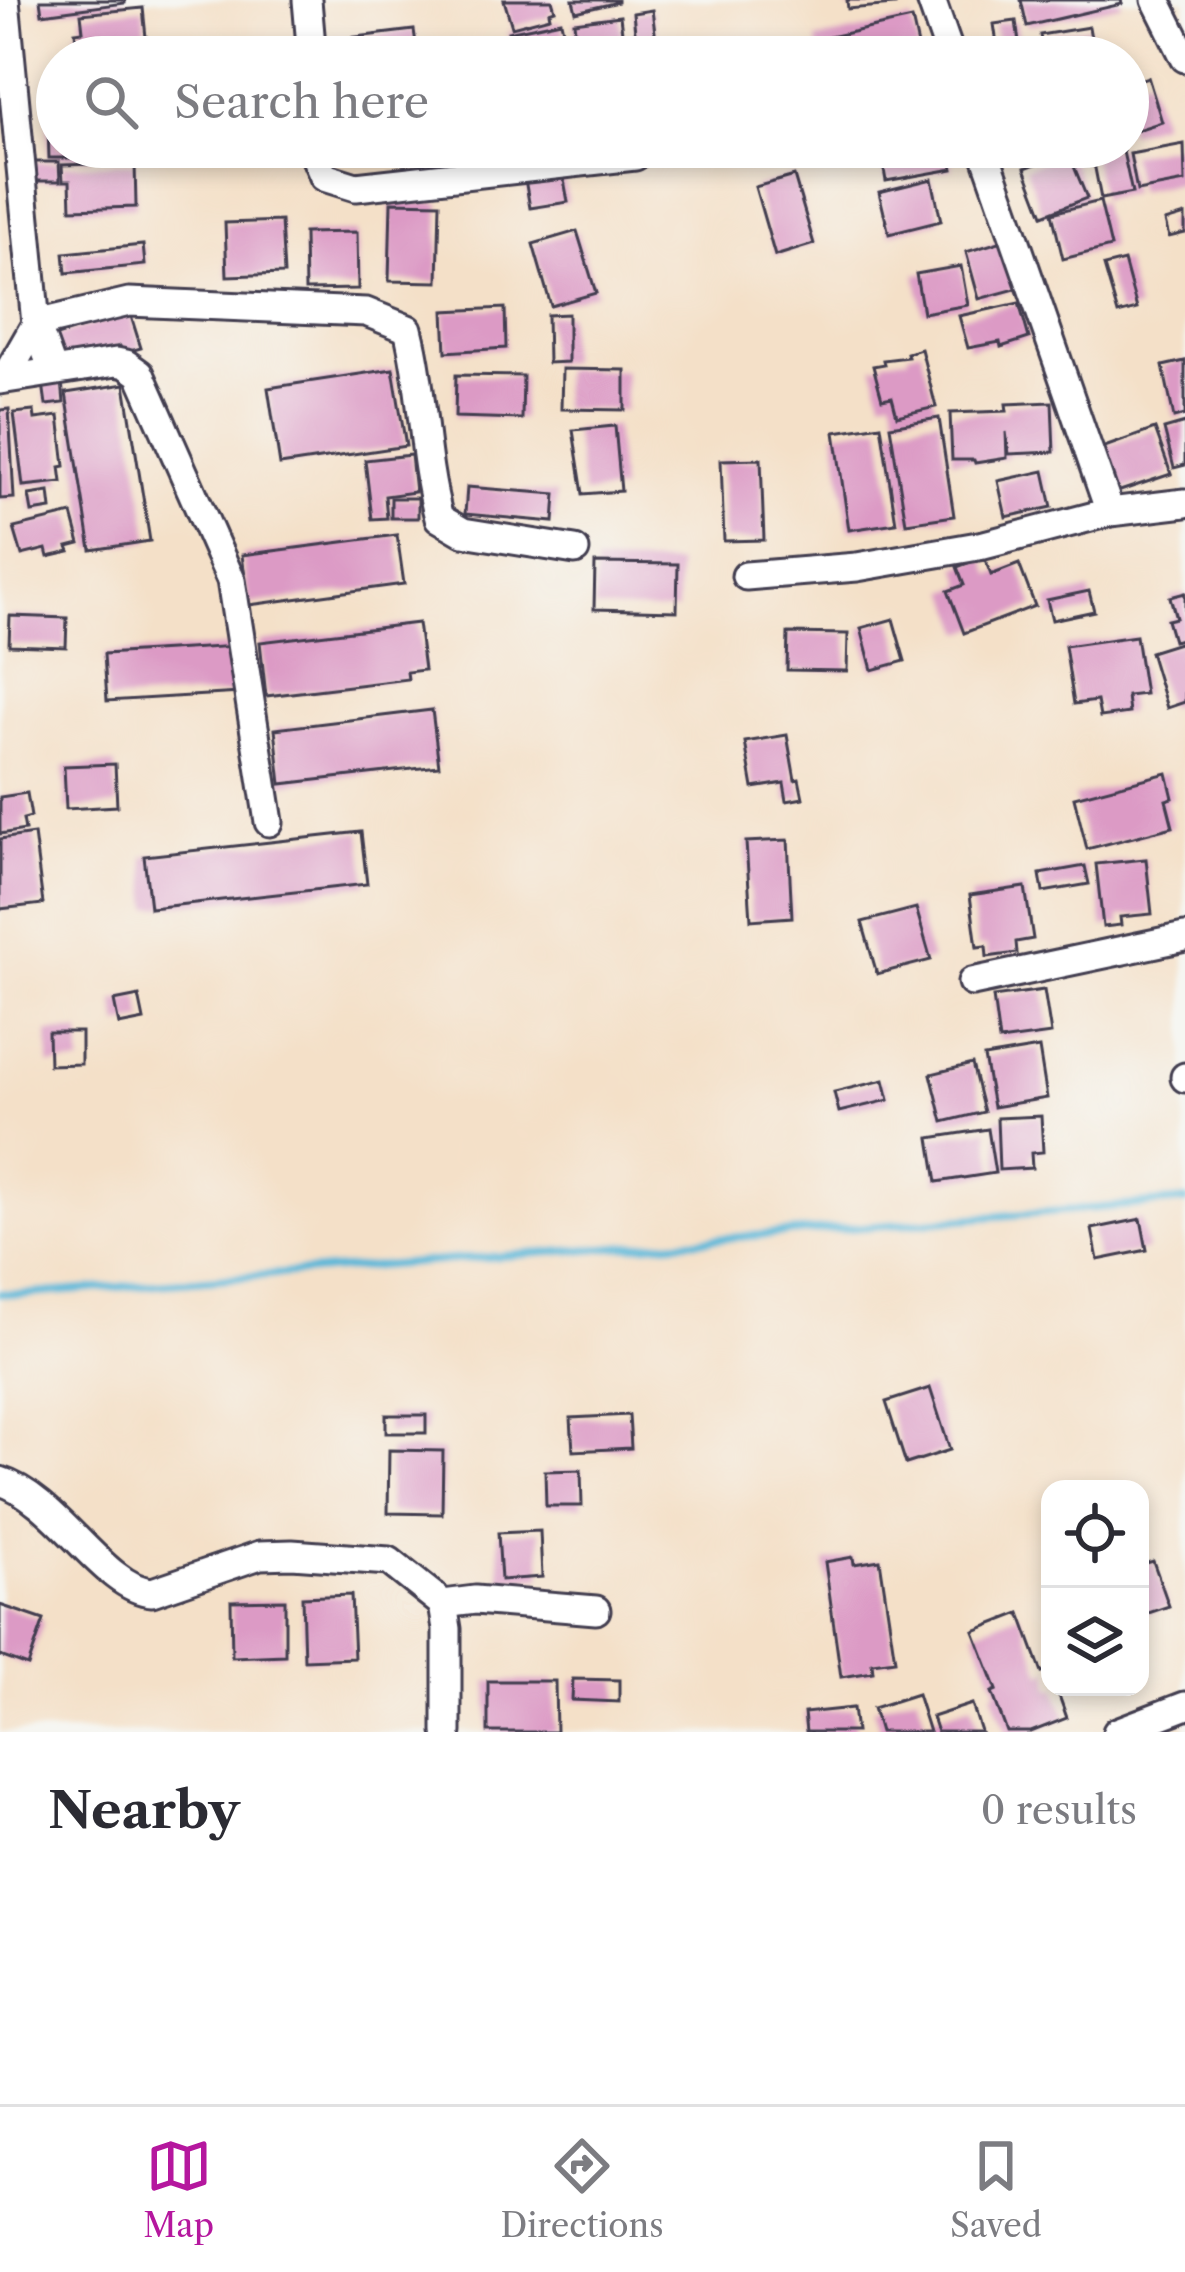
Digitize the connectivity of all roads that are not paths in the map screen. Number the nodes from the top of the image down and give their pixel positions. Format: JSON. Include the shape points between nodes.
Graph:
{"nodes":[{"id":1,"x":5,"y":0,"type":"edge"},
{"id":2,"x":307,"y":0,"type":"edge"},
{"id":3,"x":931,"y":0,"type":"edge"},
{"id":4,"x":1156,"y":0,"type":"edge"},
{"id":5,"x":310,"y":36,"type":"edge"},
{"id":6,"x":944,"y":36,"type":"edge"},
{"id":7,"x":1185,"y":58,"type":"edge"},
{"id":8,"x":320,"y":168,"type":"edge"},
{"id":9,"x":527,"y":168,"type":"edge"},
{"id":10,"x":990,"y":168,"type":"edge"},
{"id":11,"x":37,"y":324,"type":"junction"},
{"id":12,"x":52,"y":371,"type":"junction"},
{"id":13,"x":3,"y":379,"type":"edge"},
{"id":14,"x":1185,"y":503,"type":"edge"},
{"id":15,"x":1109,"y":512,"type":"junction"},
{"id":16,"x":575,"y":550,"type":"dead end"},
{"id":17,"x":746,"y":576,"type":"dead end"},
{"id":18,"x":269,"y":822,"type":"dead end"},
{"id":19,"x":1185,"y":937,"type":"edge"},
{"id":20,"x":972,"y":982,"type":"dead end"},
{"id":21,"x":0,"y":1481,"type":"edge"},
{"id":22,"x":443,"y":1604,"type":"junction"},
{"id":23,"x":596,"y":1610,"type":"dead end"},
{"id":24,"x":1185,"y":1706,"type":"edge"},
{"id":25,"x":447,"y":1732,"type":"edge"},
{"id":26,"x":1117,"y":1732,"type":"edge"}],
"edges":[{"from":1,"to":11,"type":"street"},
{"from":2,"to":5,"type":"street"},
{"from":3,"to":6,"type":"street"},
{"from":4,"to":7,"type":"street"},
{"from":8,"to":9,"type":"street","via":[[324,177],[356,187]]},
{"from":10,"to":15,"type":"street"},
{"from":11,"to":12,"type":"street"},
{"from":11,"to":13,"type":"street"},
{"from":11,"to":16,"type":"street","via":[[129,302],[366,312],[408,329],[439,518],[463,532]]},
{"from":12,"to":13,"type":"street"},
{"from":12,"to":18,"type":"street","via":[[116,362],[140,374],[232,580]]},
{"from":14,"to":15,"type":"street"},
{"from":15,"to":17,"type":"street","via":[[878,563]]},
{"from":19,"to":20,"type":"street"},
{"from":21,"to":22,"type":"street","via":[[65,1524],[135,1591],[260,1555],[292,1554],[389,1561]]},
{"from":22,"to":23,"type":"street"},
{"from":22,"to":25,"type":"street"},
{"from":24,"to":26,"type":"street"}]}
